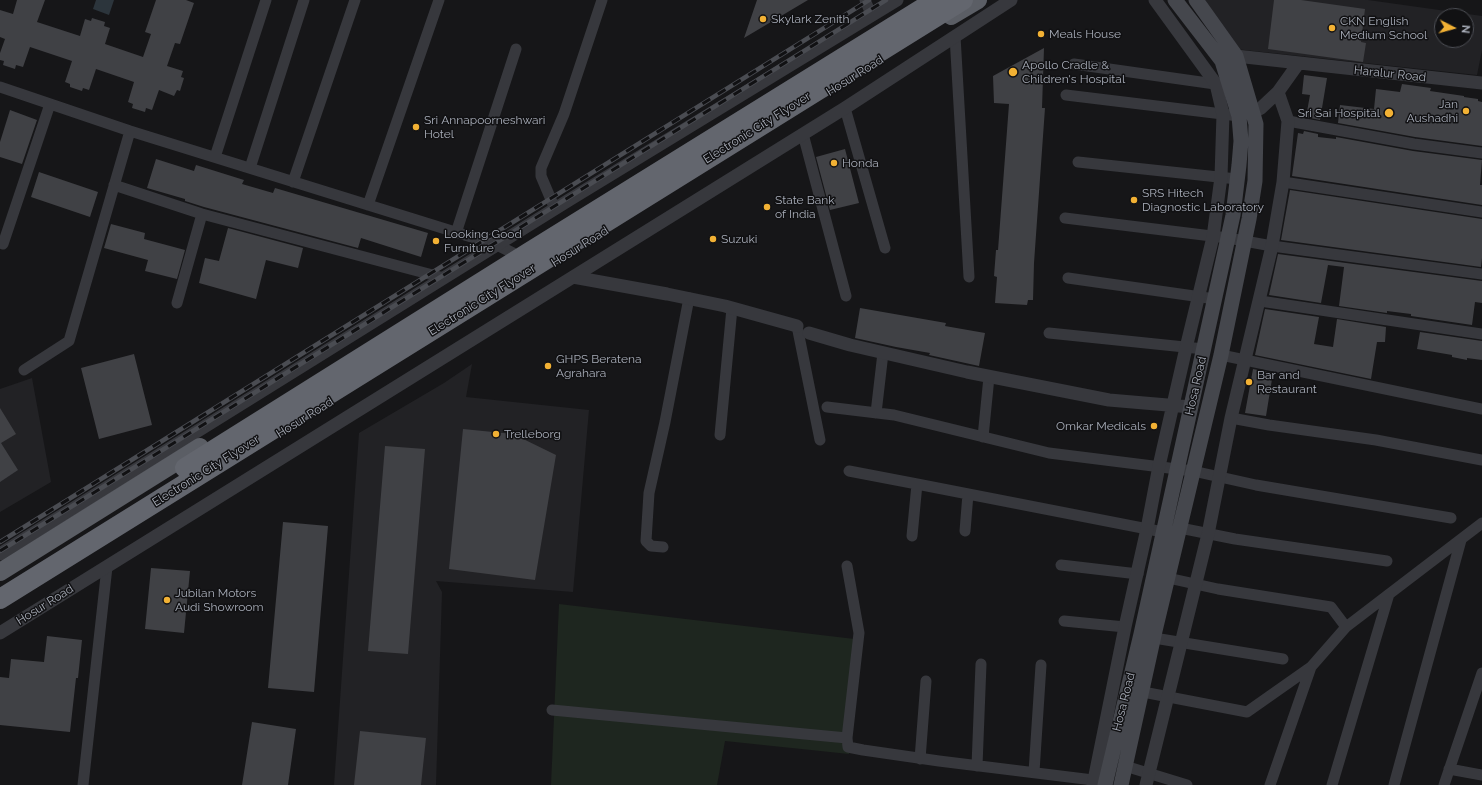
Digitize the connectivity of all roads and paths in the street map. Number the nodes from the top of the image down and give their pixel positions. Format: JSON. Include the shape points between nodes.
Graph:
{"nodes":[{"id":1,"x":266,"y":0,"type":"edge"},
{"id":2,"x":304,"y":0,"type":"edge"},
{"id":3,"x":355,"y":0,"type":"edge"},
{"id":4,"x":438,"y":0,"type":"edge"},
{"id":5,"x":602,"y":0,"type":"edge"},
{"id":6,"x":865,"y":0,"type":"edge"},
{"id":7,"x":897,"y":0,"type":"edge"},
{"id":8,"x":920,"y":0,"type":"edge"},
{"id":9,"x":936,"y":0,"type":"edge"},
{"id":10,"x":963,"y":0,"type":"edge"},
{"id":11,"x":978,"y":0,"type":"edge"},
{"id":12,"x":1011,"y":0,"type":"edge"},
{"id":13,"x":1155,"y":0,"type":"edge"},
{"id":14,"x":1174,"y":0,"type":"edge"},
{"id":15,"x":1196,"y":0,"type":"edge"},
{"id":16,"x":872,"y":16,"type":"junction"},
{"id":17,"x":954,"y":36,"type":"junction"},
{"id":18,"x":516,"y":49,"type":"dead end"},
{"id":19,"x":1236,"y":56,"type":"junction"},
{"id":20,"x":1074,"y":64,"type":"dead end"},
{"id":21,"x":1298,"y":64,"type":"junction"},
{"id":22,"x":1482,"y":83,"type":"edge"},
{"id":23,"x":1223,"y":85,"type":"junction"},
{"id":24,"x":0,"y":87,"type":"edge"},
{"id":25,"x":1278,"y":92,"type":"junction"},
{"id":26,"x":1066,"y":95,"type":"dead end"},
{"id":27,"x":50,"y":104,"type":"junction"},
{"id":28,"x":844,"y":108,"type":"junction"},
{"id":29,"x":1223,"y":114,"type":"junction"},
{"id":30,"x":1246,"y":114,"type":"junction"},
{"id":31,"x":1288,"y":121,"type":"junction"},
{"id":32,"x":130,"y":131,"type":"junction"},
{"id":33,"x":803,"y":134,"type":"junction"},
{"id":34,"x":1482,"y":153,"type":"edge"},
{"id":35,"x":215,"y":157,"type":"junction"},
{"id":36,"x":1078,"y":162,"type":"dead end"},
{"id":37,"x":250,"y":168,"type":"junction"},
{"id":38,"x":1221,"y":177,"type":"junction"},
{"id":39,"x":1236,"y":179,"type":"junction"},
{"id":40,"x":293,"y":182,"type":"junction"},
{"id":41,"x":1283,"y":182,"type":"junction"},
{"id":42,"x":114,"y":185,"type":"junction"},
{"id":43,"x":368,"y":205,"type":"junction"},
{"id":44,"x":555,"y":209,"type":"junction"},
{"id":45,"x":1482,"y":212,"type":"edge"},
{"id":46,"x":202,"y":214,"type":"junction"},
{"id":47,"x":1065,"y":218,"type":"dead end"},
{"id":48,"x":456,"y":233,"type":"junction"},
{"id":49,"x":1221,"y":237,"type":"junction"},
{"id":50,"x":1244,"y":241,"type":"junction"},
{"id":51,"x":3,"y":244,"type":"dead end"},
{"id":52,"x":1272,"y":246,"type":"junction"},
{"id":53,"x":885,"y":248,"type":"dead end"},
{"id":54,"x":505,"y":249,"type":"junction"},
{"id":55,"x":1482,"y":274,"type":"edge"},
{"id":56,"x":573,"y":277,"type":"junction"},
{"id":57,"x":969,"y":277,"type":"dead end"},
{"id":58,"x":444,"y":278,"type":"junction"},
{"id":59,"x":1068,"y":278,"type":"dead end"},
{"id":60,"x":846,"y":296,"type":"dead end"},
{"id":61,"x":1198,"y":296,"type":"junction"},
{"id":62,"x":689,"y":298,"type":"junction"},
{"id":63,"x":1215,"y":298,"type":"junction"},
{"id":64,"x":1260,"y":301,"type":"junction"},
{"id":65,"x":177,"y":303,"type":"dead end"},
{"id":66,"x":732,"y":308,"type":"junction"},
{"id":67,"x":796,"y":326,"type":"joint"},
{"id":68,"x":809,"y":333,"type":"dead end"},
{"id":69,"x":1049,"y":333,"type":"dead end"},
{"id":70,"x":1482,"y":334,"type":"edge"},
{"id":71,"x":1186,"y":348,"type":"junction"},
{"id":72,"x":1204,"y":349,"type":"junction"},
{"id":73,"x":883,"y":353,"type":"junction"},
{"id":74,"x":1221,"y":355,"type":"junction"},
{"id":75,"x":1245,"y":360,"type":"junction"},
{"id":76,"x":24,"y":370,"type":"dead end"},
{"id":77,"x":989,"y":377,"type":"junction"},
{"id":78,"x":1173,"y":406,"type":"junction"},
{"id":79,"x":827,"y":407,"type":"dead end"},
{"id":80,"x":1191,"y":407,"type":"junction"},
{"id":81,"x":1482,"y":409,"type":"edge"},
{"id":82,"x":876,"y":413,"type":"junction"},
{"id":83,"x":1231,"y":418,"type":"junction"},
{"id":84,"x":720,"y":435,"type":"dead end"},
{"id":85,"x":983,"y":437,"type":"junction"},
{"id":86,"x":820,"y":440,"type":"dead end"},
{"id":87,"x":1482,"y":460,"type":"edge"},
{"id":88,"x":1159,"y":466,"type":"junction"},
{"id":89,"x":1177,"y":468,"type":"junction"},
{"id":90,"x":849,"y":471,"type":"dead end"},
{"id":91,"x":1193,"y":471,"type":"junction"},
{"id":92,"x":1220,"y":476,"type":"junction"},
{"id":93,"x":917,"y":484,"type":"junction"},
{"id":94,"x":968,"y":494,"type":"junction"},
{"id":95,"x":1451,"y":518,"type":"dead end"},
{"id":96,"x":1482,"y":524,"type":"edge"},
{"id":97,"x":1180,"y":528,"type":"junction"},
{"id":98,"x":1148,"y":529,"type":"junction"},
{"id":99,"x":965,"y":531,"type":"dead end"},
{"id":100,"x":1163,"y":532,"type":"junction"},
{"id":101,"x":1208,"y":534,"type":"junction"},
{"id":102,"x":912,"y":536,"type":"dead end"},
{"id":103,"x":1461,"y":540,"type":"junction"},
{"id":104,"x":663,"y":547,"type":"dead end"},
{"id":105,"x":0,"y":554,"type":"edge"},
{"id":106,"x":1387,"y":561,"type":"dead end"},
{"id":107,"x":1061,"y":565,"type":"dead end"},
{"id":108,"x":847,"y":566,"type":"dead end"},
{"id":109,"x":106,"y":567,"type":"junction"},
{"id":110,"x":0,"y":572,"type":"edge"},
{"id":111,"x":1138,"y":574,"type":"junction"},
{"id":112,"x":1168,"y":578,"type":"junction"},
{"id":113,"x":0,"y":583,"type":"edge"},
{"id":114,"x":1195,"y":585,"type":"junction"},
{"id":115,"x":1390,"y":594,"type":"junction"},
{"id":116,"x":0,"y":598,"type":"edge"},
{"id":117,"x":0,"y":610,"type":"edge"},
{"id":118,"x":1064,"y":621,"type":"dead end"},
{"id":119,"x":1125,"y":627,"type":"junction"},
{"id":120,"x":1346,"y":627,"type":"junction"},
{"id":121,"x":0,"y":633,"type":"edge"},
{"id":122,"x":1154,"y":638,"type":"junction"},
{"id":123,"x":1181,"y":643,"type":"junction"},
{"id":124,"x":1284,"y":659,"type":"dead end"},
{"id":125,"x":981,"y":664,"type":"dead end"},
{"id":126,"x":1041,"y":665,"type":"dead end"},
{"id":127,"x":1311,"y":667,"type":"junction"},
{"id":128,"x":1482,"y":673,"type":"edge"},
{"id":129,"x":926,"y":681,"type":"dead end"},
{"id":130,"x":1142,"y":692,"type":"junction"},
{"id":131,"x":1168,"y":697,"type":"junction"},
{"id":132,"x":552,"y":710,"type":"dead end"},
{"id":133,"x":847,"y":738,"type":"junction"},
{"id":134,"x":920,"y":759,"type":"junction"},
{"id":135,"x":977,"y":766,"type":"junction"},
{"id":136,"x":1125,"y":766,"type":"junction"},
{"id":137,"x":1449,"y":770,"type":"junction"},
{"id":138,"x":1034,"y":772,"type":"junction"},
{"id":139,"x":1482,"y":775,"type":"edge"},
{"id":140,"x":1148,"y":779,"type":"edge"},
{"id":141,"x":1100,"y":783,"type":"edge"},
{"id":142,"x":83,"y":785,"type":"edge"},
{"id":143,"x":1121,"y":785,"type":"edge"},
{"id":144,"x":1187,"y":785,"type":"edge"},
{"id":145,"x":1270,"y":785,"type":"edge"},
{"id":146,"x":1332,"y":785,"type":"edge"},
{"id":147,"x":1394,"y":785,"type":"edge"},
{"id":148,"x":1444,"y":785,"type":"edge"}],
"edges":[{"from":1,"to":35,"type":"street"},
{"from":2,"to":37,"type":"street"},
{"from":3,"to":40,"type":"street"},
{"from":4,"to":43,"type":"street"},
{"from":5,"to":44,"type":"street","via":[[564,114],[541,168],[541,176]]},
{"from":6,"to":16,"type":"street"},
{"from":7,"to":16,"type":"street"},
{"from":8,"to":54,"type":"highway"},
{"from":9,"to":113,"type":"highway","name":"Electronic City Flyover"},
{"from":10,"to":116,"type":"highway","name":"Electronic City Flyover"},
{"from":11,"to":117,"type":"highway","name":"Hosur Road"},
{"from":12,"to":17,"type":"street","name":"Hosur Road"},
{"from":13,"to":23,"type":"street"},
{"from":14,"to":23,"type":"main road","name":"Hosa Road","via":[[1222,60]]},
{"from":15,"to":19,"type":"main road","name":"Hosa Road"},
{"from":16,"to":44,"type":"street"},
{"from":17,"to":28,"type":"street","name":"Hosur Road"},
{"from":17,"to":57,"type":"street"},
{"from":18,"to":48,"type":"street"},
{"from":19,"to":21,"type":"street","name":"Haralur Road"},
{"from":19,"to":30,"type":"main road","name":"Hosa Road"},
{"from":20,"to":23,"type":"street"},
{"from":21,"to":22,"type":"street","name":"Haralur Road"},
{"from":21,"to":25,"type":"street"},
{"from":23,"to":29,"type":"street"},
{"from":23,"to":30,"type":"main road","name":"Hosa Road"},
{"from":24,"to":27,"type":"street"},
{"from":25,"to":30,"type":"street","via":[[1261,108]]},
{"from":25,"to":31,"type":"street"},
{"from":26,"to":29,"type":"street"},
{"from":27,"to":32,"type":"street"},
{"from":27,"to":51,"type":"street"},
{"from":28,"to":33,"type":"street","name":"Hosur Road"},
{"from":28,"to":53,"type":"street"},
{"from":29,"to":30,"type":"street"},
{"from":29,"to":38,"type":"street"},
{"from":30,"to":39,"type":"main road","name":"Hosa Road"},
{"from":30,"to":50,"type":"main road","name":"Hosa Road","via":[[1256,124],[1255,181]]},
{"from":31,"to":34,"type":"street","via":[[1414,144]]},
{"from":31,"to":41,"type":"street"},
{"from":32,"to":35,"type":"street"},
{"from":32,"to":42,"type":"street"},
{"from":33,"to":56,"type":"street","name":"Hosur Road"},
{"from":33,"to":60,"type":"street"},
{"from":35,"to":37,"type":"street"},
{"from":36,"to":38,"type":"street"},
{"from":37,"to":40,"type":"street"},
{"from":38,"to":39,"type":"street"},
{"from":38,"to":49,"type":"street"},
{"from":39,"to":49,"type":"main road","name":"Hosa Road","via":[[1233,215]]},
{"from":40,"to":43,"type":"street"},
{"from":41,"to":45,"type":"street"},
{"from":41,"to":52,"type":"street"},
{"from":42,"to":46,"type":"street"},
{"from":42,"to":76,"type":"street","via":[[69,341]]},
{"from":43,"to":48,"type":"street"},
{"from":44,"to":54,"type":"street"},
{"from":46,"to":58,"type":"street"},
{"from":46,"to":65,"type":"street"},
{"from":47,"to":49,"type":"street"},
{"from":48,"to":54,"type":"street"},
{"from":49,"to":50,"type":"street"},
{"from":49,"to":61,"type":"street"},
{"from":49,"to":63,"type":"main road","name":"Hosa Road"},
{"from":50,"to":52,"type":"street"},
{"from":50,"to":74,"type":"main road","name":"Hosa Road"},
{"from":52,"to":55,"type":"street"},
{"from":52,"to":64,"type":"street"},
{"from":54,"to":58,"type":"street"},
{"from":54,"to":110,"type":"highway"},
{"from":56,"to":62,"type":"street"},
{"from":56,"to":109,"type":"street","name":"Hosur Road"},
{"from":58,"to":105,"type":"street"},
{"from":59,"to":61,"type":"street"},
{"from":61,"to":63,"type":"street"},
{"from":61,"to":71,"type":"street"},
{"from":62,"to":66,"type":"street"},
{"from":62,"to":104,"type":"street","via":[[649,493],[646,541],[651,546]]},
{"from":63,"to":72,"type":"main road","name":"Hosa Road"},
{"from":64,"to":70,"type":"street"},
{"from":64,"to":75,"type":"street"},
{"from":66,"to":67,"type":"street"},
{"from":66,"to":84,"type":"street"},
{"from":67,"to":86,"type":"street"},
{"from":68,"to":73,"type":"street"},
{"from":69,"to":71,"type":"street"},
{"from":71,"to":72,"type":"street"},
{"from":71,"to":78,"type":"street"},
{"from":72,"to":80,"type":"main road","name":"Hosa Road"},
{"from":73,"to":77,"type":"street"},
{"from":73,"to":82,"type":"street"},
{"from":74,"to":75,"type":"street"},
{"from":74,"to":91,"type":"main road","name":"Hosa Road"},
{"from":75,"to":81,"type":"street"},
{"from":75,"to":83,"type":"street"},
{"from":77,"to":78,"type":"street","via":[[1109,400]]},
{"from":77,"to":85,"type":"street"},
{"from":78,"to":80,"type":"street"},
{"from":78,"to":88,"type":"street"},
{"from":79,"to":82,"type":"street"},
{"from":80,"to":89,"type":"main road","name":"Hosa Road"},
{"from":82,"to":85,"type":"street"},
{"from":83,"to":87,"type":"street","via":[[1376,440]]},
{"from":83,"to":92,"type":"street"},
{"from":85,"to":88,"type":"street","via":[[1049,453]]},
{"from":88,"to":89,"type":"street"},
{"from":88,"to":98,"type":"street"},
{"from":89,"to":91,"type":"street"},
{"from":89,"to":100,"type":"main road","name":"Hosa Road"},
{"from":90,"to":93,"type":"street"},
{"from":91,"to":92,"type":"street"},
{"from":91,"to":97,"type":"main road","name":"Hosa Road"},
{"from":92,"to":95,"type":"street","via":[[1256,485]]},
{"from":92,"to":101,"type":"street"},
{"from":93,"to":94,"type":"street"},
{"from":93,"to":102,"type":"street"},
{"from":94,"to":98,"type":"street"},
{"from":94,"to":99,"type":"street"},
{"from":96,"to":103,"type":"street"},
{"from":97,"to":101,"type":"street"},
{"from":97,"to":112,"type":"main road","name":"Hosa Road"},
{"from":98,"to":100,"type":"street"},
{"from":98,"to":111,"type":"street"},
{"from":100,"to":141,"type":"main road","name":"Hosa Road","via":[[1141,634]]},
{"from":101,"to":106,"type":"street"},
{"from":101,"to":114,"type":"street"},
{"from":103,"to":115,"type":"street"},
{"from":103,"to":147,"type":"street"},
{"from":107,"to":111,"type":"street"},
{"from":108,"to":133,"type":"street","via":[[858,633]]},
{"from":109,"to":121,"type":"street","name":"Hosur Road"},
{"from":109,"to":142,"type":"street"},
{"from":111,"to":119,"type":"street"},
{"from":112,"to":114,"type":"street"},
{"from":112,"to":122,"type":"main road","name":"Hosa Road"},
{"from":114,"to":120,"type":"street","via":[[1331,607]]},
{"from":114,"to":123,"type":"street"},
{"from":115,"to":120,"type":"street"},
{"from":115,"to":146,"type":"street"},
{"from":118,"to":119,"type":"street"},
{"from":119,"to":141,"type":"street"},
{"from":120,"to":127,"type":"street"},
{"from":122,"to":123,"type":"street"},
{"from":122,"to":130,"type":"main road","name":"Hosa Road"},
{"from":123,"to":124,"type":"street"},
{"from":123,"to":131,"type":"street"},
{"from":125,"to":135,"type":"street"},
{"from":126,"to":138,"type":"street"},
{"from":127,"to":131,"type":"street","via":[[1247,712]]},
{"from":127,"to":145,"type":"street"},
{"from":128,"to":137,"type":"street"},
{"from":129,"to":134,"type":"street"},
{"from":130,"to":131,"type":"street"},
{"from":130,"to":136,"type":"main road","name":"Hosa Road"},
{"from":131,"to":140,"type":"street"},
{"from":132,"to":133,"type":"street"},
{"from":133,"to":134,"type":"street","via":[[848,747]]},
{"from":134,"to":135,"type":"street"},
{"from":135,"to":138,"type":"street"},
{"from":136,"to":140,"type":"street"},
{"from":136,"to":143,"type":"main road","name":"Hosa Road"},
{"from":137,"to":139,"type":"street"},
{"from":137,"to":148,"type":"street"},
{"from":138,"to":141,"type":"street"},
{"from":140,"to":144,"type":"street"}]}
